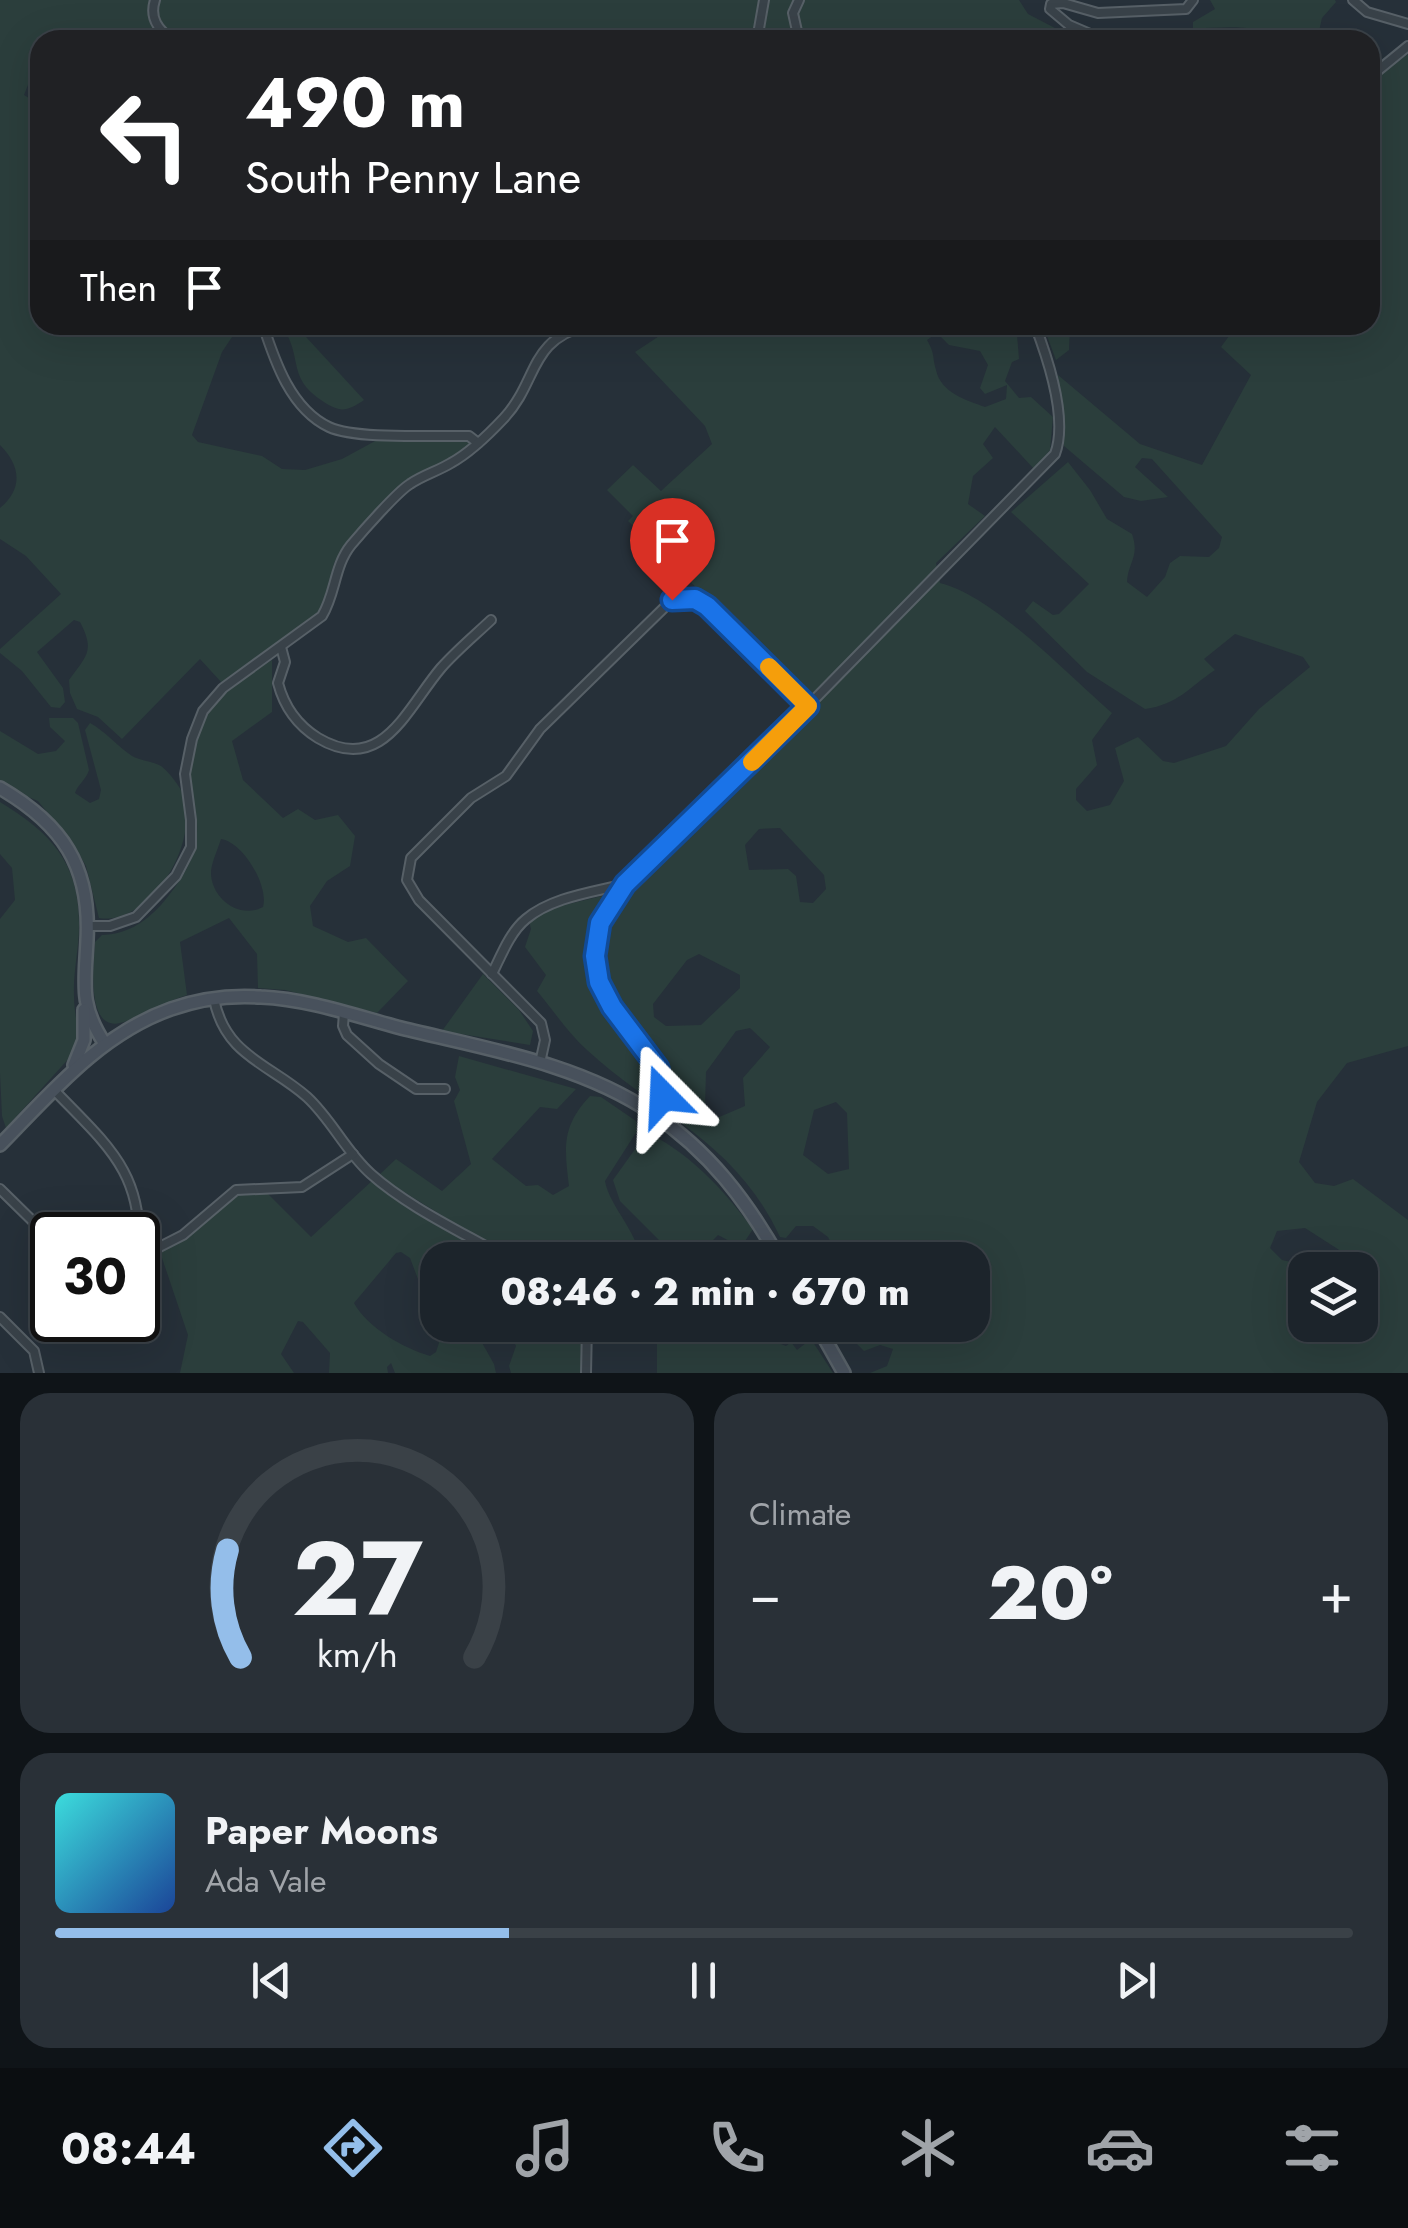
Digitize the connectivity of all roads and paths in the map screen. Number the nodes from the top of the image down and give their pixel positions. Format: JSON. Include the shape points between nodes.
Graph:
{"nodes":[{"id":1,"x":156,"y":0,"type":"edge"},
{"id":2,"x":764,"y":0,"type":"edge"},
{"id":3,"x":798,"y":0,"type":"edge"},
{"id":4,"x":1193,"y":0,"type":"edge"},
{"id":5,"x":1352,"y":0,"type":"edge"},
{"id":6,"x":1408,"y":24,"type":"edge"},
{"id":7,"x":162,"y":30,"type":"edge"},
{"id":8,"x":759,"y":30,"type":"edge"},
{"id":9,"x":796,"y":30,"type":"edge"},
{"id":10,"x":1083,"y":30,"type":"edge"},
{"id":11,"x":1408,"y":46,"type":"edge"},
{"id":12,"x":1380,"y":69,"type":"edge"},
{"id":13,"x":267,"y":335,"type":"edge"},
{"id":14,"x":566,"y":335,"type":"edge"},
{"id":15,"x":1039,"y":335,"type":"edge"},
{"id":16,"x":478,"y":443,"type":"junction"},
{"id":17,"x":491,"y":620,"type":"dead end"},
{"id":18,"x":281,"y":646,"type":"junction"},
{"id":19,"x":808,"y":706,"type":"junction"},
{"id":20,"x":0,"y":788,"type":"edge"},
{"id":21,"x":625,"y":884,"type":"junction"},
{"id":22,"x":88,"y":926,"type":"junction"},
{"id":23,"x":492,"y":974,"type":"junction"},
{"id":24,"x":84,"y":990,"type":"junction"},
{"id":25,"x":214,"y":999,"type":"junction"},
{"id":26,"x":344,"y":1013,"type":"junction"},
{"id":27,"x":106,"y":1044,"type":"junction"},
{"id":28,"x":540,"y":1063,"type":"junction"},
{"id":29,"x":70,"y":1074,"type":"junction"},
{"id":30,"x":445,"y":1089,"type":"dead end"},
{"id":31,"x":54,"y":1090,"type":"junction"},
{"id":32,"x":653,"y":1114,"type":"junction"},
{"id":33,"x":0,"y":1145,"type":"edge"},
{"id":34,"x":352,"y":1154,"type":"junction"},
{"id":35,"x":0,"y":1188,"type":"edge"},
{"id":36,"x":136,"y":1212,"type":"edge"},
{"id":37,"x":30,"y":1218,"type":"edge"},
{"id":38,"x":480,"y":1242,"type":"edge"},
{"id":39,"x":768,"y":1242,"type":"edge"},
{"id":40,"x":160,"y":1247,"type":"edge"},
{"id":41,"x":0,"y":1317,"type":"edge"},
{"id":42,"x":586,"y":1342,"type":"edge"},
{"id":43,"x":827,"y":1342,"type":"edge"},
{"id":44,"x":39,"y":1373,"type":"edge"},
{"id":45,"x":586,"y":1373,"type":"edge"},
{"id":46,"x":844,"y":1373,"type":"edge"}],
"edges":[{"from":1,"to":7,"type":"street","via":[[152,11]]},
{"from":2,"to":8,"type":"street"},
{"from":3,"to":9,"type":"street"},
{"from":4,"to":10,"type":"street","via":[[1186,9],[1166,12],[1098,14],[1052,4],[1057,18]]},
{"from":5,"to":6,"type":"street","via":[[1367,12]]},
{"from":11,"to":12,"type":"street"},
{"from":13,"to":16,"type":"street","via":[[292,394],[329,427],[469,436]]},
{"from":14,"to":16,"type":"street","via":[[541,352],[513,408]]},
{"from":15,"to":19,"type":"street","via":[[1051,368],[1055,454]]},
{"from":16,"to":18,"type":"street","via":[[404,488],[348,548],[322,616]]},
{"from":17,"to":18,"type":"street","via":[[384,738],[357,750],[313,735],[290,712],[278,683],[285,662]]},
{"from":18,"to":22,"type":"street","via":[[223,688],[197,724],[185,774],[190,847],[176,876],[136,917]]},
{"from":19,"to":21,"type":"street"},
{"from":19,"to":23,"type":"street","via":[[707,606],[682,598],[663,606],[540,729],[506,776],[462,806],[411,858],[410,889]]},
{"from":20,"to":22,"type":"street","via":[[31,806],[64,841],[79,871]]},
{"from":21,"to":23,"type":"street","via":[[526,918]]},
{"from":21,"to":32,"type":"street","via":[[600,923],[596,968],[604,994],[662,1076],[663,1096]]},
{"from":22,"to":24,"type":"street"},
{"from":23,"to":28,"type":"street","via":[[540,1023]]},
{"from":24,"to":27,"type":"street","via":[[87,1011]]},
{"from":24,"to":29,"type":"street","via":[[84,1040]]},
{"from":25,"to":26,"type":"street","via":[[284,999]]},
{"from":25,"to":27,"type":"street","via":[[171,1009]]},
{"from":25,"to":34,"type":"street","via":[[232,1038],[253,1062],[310,1100]]},
{"from":26,"to":28,"type":"street"},
{"from":26,"to":30,"type":"street","via":[[347,1036],[379,1064],[416,1090]]},
{"from":27,"to":29,"type":"street"},
{"from":28,"to":32,"type":"street","via":[[591,1080]]},
{"from":29,"to":31,"type":"street"},
{"from":31,"to":33,"type":"street"},
{"from":31,"to":36,"type":"street","via":[[126,1172]]},
{"from":32,"to":39,"type":"street","via":[[726,1178]]},
{"from":34,"to":38,"type":"street","via":[[382,1183]]},
{"from":34,"to":40,"type":"street","via":[[302,1187],[236,1190]]},
{"from":35,"to":37,"type":"street"},
{"from":41,"to":44,"type":"street","via":[[34,1351]]},
{"from":42,"to":45,"type":"street"},
{"from":43,"to":46,"type":"street"}]}
